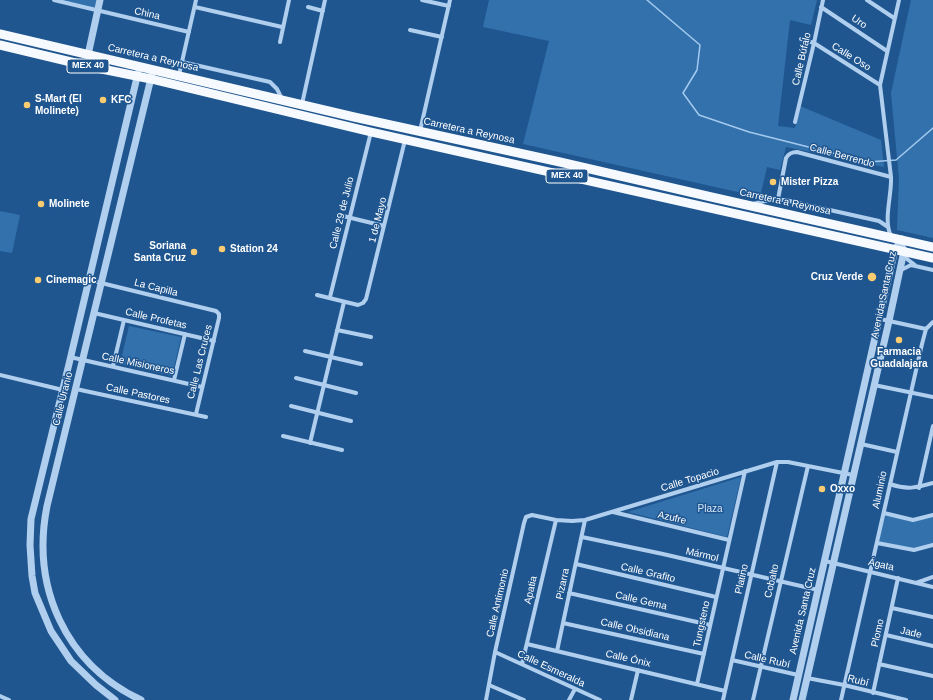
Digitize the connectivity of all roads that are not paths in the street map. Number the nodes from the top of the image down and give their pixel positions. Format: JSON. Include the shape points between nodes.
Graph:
{"nodes":[{"id":1,"x":54,"y":0,"type":"edge"},
{"id":2,"x":100,"y":0,"type":"edge"},
{"id":3,"x":196,"y":0,"type":"edge"},
{"id":4,"x":289,"y":0,"type":"edge"},
{"id":5,"x":325,"y":0,"type":"edge"},
{"id":6,"x":422,"y":0,"type":"edge"},
{"id":7,"x":450,"y":0,"type":"edge"},
{"id":8,"x":822,"y":0,"type":"edge"},
{"id":9,"x":868,"y":0,"type":"edge"},
{"id":10,"x":899,"y":0,"type":"edge"},
{"id":11,"x":449,"y":6,"type":"junction"},
{"id":12,"x":195,"y":7,"type":"junction"},
{"id":13,"x":308,"y":7,"type":"dead end"},
{"id":14,"x":821,"y":7,"type":"junction"},
{"id":15,"x":98,"y":10,"type":"junction"},
{"id":16,"x":323,"y":11,"type":"junction"},
{"id":17,"x":894,"y":18,"type":"junction"},
{"id":18,"x":282,"y":27,"type":"junction"},
{"id":19,"x":410,"y":30,"type":"dead end"},
{"id":20,"x":189,"y":32,"type":"junction"},
{"id":21,"x":0,"y":34,"type":"edge"},
{"id":22,"x":442,"y":37,"type":"junction"},
{"id":23,"x":801,"y":39,"type":"dead end"},
{"id":24,"x":280,"y":42,"type":"dead end"},
{"id":25,"x":814,"y":43,"type":"junction"},
{"id":26,"x":0,"y":45,"type":"edge"},
{"id":27,"x":887,"y":51,"type":"junction"},
{"id":28,"x":88,"y":55,"type":"junction"},
{"id":29,"x":46,"y":56,"type":"junction"},
{"id":30,"x":182,"y":62,"type":"junction"},
{"id":31,"x":114,"y":71,"type":"junction"},
{"id":32,"x":138,"y":71,"type":"junction"},
{"id":33,"x":152,"y":74,"type":"junction"},
{"id":34,"x":179,"y":76,"type":"junction"},
{"id":35,"x":880,"y":85,"type":"junction"},
{"id":36,"x":240,"y":90,"type":"junction"},
{"id":37,"x":212,"y":93,"type":"junction"},
{"id":38,"x":282,"y":100,"type":"junction"},
{"id":39,"x":302,"y":105,"type":"junction"},
{"id":40,"x":354,"y":117,"type":"junction"},
{"id":41,"x":795,"y":122,"type":"dead end"},
{"id":42,"x":359,"y":129,"type":"junction"},
{"id":43,"x":415,"y":130,"type":"junction"},
{"id":44,"x":375,"y":133,"type":"junction"},
{"id":45,"x":442,"y":136,"type":"junction"},
{"id":46,"x":405,"y":140,"type":"junction"},
{"id":47,"x":891,"y":177,"type":"junction"},
{"id":48,"x":666,"y":187,"type":"junction"},
{"id":49,"x":664,"y":197,"type":"junction"},
{"id":50,"x":778,"y":199,"type":"junction"},
{"id":51,"x":749,"y":206,"type":"junction"},
{"id":52,"x":339,"y":215,"type":"dead end"},
{"id":53,"x":888,"y":215,"type":"junction"},
{"id":54,"x":349,"y":217,"type":"junction"},
{"id":55,"x":879,"y":222,"type":"junction"},
{"id":56,"x":384,"y":226,"type":"junction"},
{"id":57,"x":888,"y":227,"type":"junction"},
{"id":58,"x":891,"y":237,"type":"junction"},
{"id":59,"x":902,"y":240,"type":"junction"},
{"id":60,"x":933,"y":247,"type":"edge"},
{"id":61,"x":899,"y":250,"type":"junction"},
{"id":62,"x":933,"y":258,"type":"edge"},
{"id":63,"x":916,"y":266,"type":"junction"},
{"id":64,"x":933,"y":270,"type":"edge"},
{"id":65,"x":900,"y":271,"type":"junction"},
{"id":66,"x":89,"y":280,"type":"junction"},
{"id":67,"x":102,"y":283,"type":"junction"},
{"id":68,"x":316,"y":294,"type":"dead end"},
{"id":69,"x":330,"y":298,"type":"junction"},
{"id":70,"x":344,"y":302,"type":"junction"},
{"id":71,"x":94,"y":313,"type":"junction"},
{"id":72,"x":219,"y":314,"type":"joint"},
{"id":73,"x":880,"y":319,"type":"junction"},
{"id":74,"x":124,"y":320,"type":"junction"},
{"id":75,"x":889,"y":321,"type":"junction"},
{"id":76,"x":933,"y":322,"type":"edge"},
{"id":77,"x":926,"y":329,"type":"junction"},
{"id":78,"x":337,"y":330,"type":"junction"},
{"id":79,"x":185,"y":334,"type":"junction"},
{"id":80,"x":371,"y":338,"type":"dead end"},
{"id":81,"x":214,"y":341,"type":"junction"},
{"id":82,"x":305,"y":352,"type":"dead end"},
{"id":83,"x":70,"y":357,"type":"junction"},
{"id":84,"x":330,"y":357,"type":"junction"},
{"id":85,"x":83,"y":360,"type":"junction"},
{"id":86,"x":361,"y":364,"type":"dead end"},
{"id":87,"x":113,"y":366,"type":"junction"},
{"id":88,"x":0,"y":375,"type":"edge"},
{"id":89,"x":296,"y":378,"type":"dead end"},
{"id":90,"x":174,"y":380,"type":"junction"},
{"id":91,"x":324,"y":385,"type":"junction"},
{"id":92,"x":874,"y":385,"type":"junction"},
{"id":93,"x":202,"y":387,"type":"junction"},
{"id":94,"x":76,"y":389,"type":"junction"},
{"id":95,"x":63,"y":390,"type":"junction"},
{"id":96,"x":911,"y":392,"type":"junction"},
{"id":97,"x":356,"y":393,"type":"dead end"},
{"id":98,"x":933,"y":398,"type":"edge"},
{"id":99,"x":291,"y":406,"type":"dead end"},
{"id":100,"x":317,"y":413,"type":"junction"},
{"id":101,"x":196,"y":414,"type":"junction"},
{"id":102,"x":206,"y":417,"type":"dead end"},
{"id":103,"x":351,"y":421,"type":"dead end"},
{"id":104,"x":933,"y":426,"type":"edge"},
{"id":105,"x":283,"y":436,"type":"dead end"},
{"id":106,"x":310,"y":442,"type":"junction"},
{"id":107,"x":861,"y":444,"type":"junction"},
{"id":108,"x":342,"y":450,"type":"dead end"},
{"id":109,"x":896,"y":452,"type":"junction"},
{"id":110,"x":777,"y":462,"type":"junction"},
{"id":111,"x":808,"y":466,"type":"junction"},
{"id":112,"x":745,"y":471,"type":"junction"},
{"id":113,"x":844,"y":473,"type":"junction"},
{"id":114,"x":853,"y":475,"type":"junction"},
{"id":115,"x":933,"y":483,"type":"edge"},
{"id":116,"x":890,"y":484,"type":"junction"},
{"id":117,"x":919,"y":488,"type":"junction"},
{"id":118,"x":612,"y":512,"type":"junction"},
{"id":119,"x":884,"y":513,"type":"junction"},
{"id":120,"x":933,"y":514,"type":"edge"},
{"id":121,"x":532,"y":515,"type":"joint"},
{"id":122,"x":556,"y":520,"type":"junction"},
{"id":123,"x":585,"y":520,"type":"junction"},
{"id":124,"x":582,"y":537,"type":"junction"},
{"id":125,"x":729,"y":540,"type":"junction"},
{"id":126,"x":877,"y":543,"type":"junction"},
{"id":127,"x":43,"y":544,"type":"junction"},
{"id":128,"x":30,"y":545,"type":"junction"},
{"id":129,"x":933,"y":545,"type":"edge"},
{"id":130,"x":825,"y":561,"type":"junction"},
{"id":131,"x":834,"y":563,"type":"junction"},
{"id":132,"x":576,"y":564,"type":"junction"},
{"id":133,"x":724,"y":568,"type":"junction"},
{"id":134,"x":870,"y":571,"type":"junction"},
{"id":135,"x":752,"y":574,"type":"junction"},
{"id":136,"x":933,"y":577,"type":"edge"},
{"id":137,"x":898,"y":578,"type":"junction"},
{"id":138,"x":780,"y":581,"type":"junction"},
{"id":139,"x":916,"y":583,"type":"junction"},
{"id":140,"x":933,"y":587,"type":"edge"},
{"id":141,"x":818,"y":590,"type":"junction"},
{"id":142,"x":569,"y":593,"type":"junction"},
{"id":143,"x":716,"y":596,"type":"junction"},
{"id":144,"x":892,"y":608,"type":"junction"},
{"id":145,"x":933,"y":617,"type":"edge"},
{"id":146,"x":563,"y":623,"type":"junction"},
{"id":147,"x":710,"y":625,"type":"junction"},
{"id":148,"x":886,"y":635,"type":"junction"},
{"id":149,"x":527,"y":644,"type":"junction"},
{"id":150,"x":933,"y":646,"type":"edge"},
{"id":151,"x":557,"y":651,"type":"junction"},
{"id":152,"x":495,"y":652,"type":"junction"},
{"id":153,"x":704,"y":654,"type":"junction"},
{"id":154,"x":732,"y":660,"type":"junction"},
{"id":155,"x":522,"y":664,"type":"junction"},
{"id":156,"x":879,"y":664,"type":"junction"},
{"id":157,"x":761,"y":667,"type":"junction"},
{"id":158,"x":638,"y":670,"type":"junction"},
{"id":159,"x":798,"y":675,"type":"junction"},
{"id":160,"x":933,"y":676,"type":"edge"},
{"id":161,"x":807,"y":678,"type":"junction"},
{"id":162,"x":697,"y":684,"type":"junction"},
{"id":163,"x":489,"y":685,"type":"junction"},
{"id":164,"x":844,"y":685,"type":"junction"},
{"id":165,"x":575,"y":689,"type":"junction"},
{"id":166,"x":725,"y":691,"type":"junction"},
{"id":167,"x":873,"y":693,"type":"junction"},
{"id":168,"x":0,"y":696,"type":"edge"},
{"id":169,"x":8,"y":700,"type":"edge"},
{"id":170,"x":115,"y":700,"type":"edge"},
{"id":171,"x":141,"y":700,"type":"edge"},
{"id":172,"x":486,"y":700,"type":"edge"},
{"id":173,"x":524,"y":700,"type":"edge"},
{"id":174,"x":569,"y":700,"type":"edge"},
{"id":175,"x":600,"y":700,"type":"edge"},
{"id":176,"x":631,"y":700,"type":"edge"},
{"id":177,"x":723,"y":700,"type":"edge"},
{"id":178,"x":753,"y":700,"type":"edge"},
{"id":179,"x":792,"y":700,"type":"edge"},
{"id":180,"x":802,"y":700,"type":"edge"},
{"id":181,"x":841,"y":700,"type":"edge"},
{"id":182,"x":906,"y":700,"type":"edge"}],
"edges":[{"from":1,"to":15,"type":"street","name":"China"},
{"from":2,"to":15,"type":"street"},
{"from":3,"to":12,"type":"street"},
{"from":4,"to":18,"type":"street"},
{"from":5,"to":16,"type":"street"},
{"from":6,"to":11,"type":"street"},
{"from":7,"to":11,"type":"street"},
{"from":8,"to":14,"type":"street","name":"Calle Búfalo"},
{"from":9,"to":17,"type":"street"},
{"from":10,"to":17,"type":"street"},
{"from":11,"to":22,"type":"street"},
{"from":12,"to":18,"type":"street"},
{"from":12,"to":20,"type":"street"},
{"from":13,"to":16,"type":"street"},
{"from":14,"to":25,"type":"street","name":"Calle Búfalo"},
{"from":14,"to":27,"type":"street","name":"Uro"},
{"from":15,"to":20,"type":"street","name":"China"},
{"from":15,"to":28,"type":"street"},
{"from":16,"to":39,"type":"street"},
{"from":17,"to":27,"type":"street"},
{"from":18,"to":24,"type":"street"},
{"from":19,"to":22,"type":"street"},
{"from":20,"to":30,"type":"street"},
{"from":21,"to":28,"type":"main road","name":"Carretera a Reynosa","number":"MEX 40"},
{"from":22,"to":43,"type":"street"},
{"from":23,"to":25,"type":"street","name":"Calle Oso"},
{"from":25,"to":35,"type":"street","name":"Calle Oso"},
{"from":25,"to":41,"type":"street","name":"Calle Búfalo"},
{"from":26,"to":29,"type":"main road","name":"Carretera a Reynosa","number":"MEX 40"},
{"from":27,"to":35,"type":"street"},
{"from":28,"to":29,"type":"main road"},
{"from":28,"to":31,"type":"main road"},
{"from":28,"to":32,"type":"main road","name":"Carretera a Reynosa","number":"MEX 40"},
{"from":29,"to":31,"type":"main road","name":"Carretera a Reynosa","number":"MEX 40"},
{"from":30,"to":34,"type":"street"},
{"from":30,"to":38,"type":"street","via":[[270,82],[277,88]]},
{"from":31,"to":32,"type":"main road","name":"Carretera a Reynosa","number":"MEX 40"},
{"from":32,"to":33,"type":"main road","name":"Carretera a Reynosa","number":"MEX 40"},
{"from":32,"to":66,"type":"street","name":"Calle Uranio"},
{"from":33,"to":34,"type":"main road","name":"Carretera a Reynosa","number":"MEX 40"},
{"from":33,"to":37,"type":"main road","name":"Carretera a Reynosa","number":"MEX 40"},
{"from":33,"to":67,"type":"street","name":"Calle Uranio"},
{"from":34,"to":36,"type":"main road","name":"Carretera a Reynosa","number":"MEX 40"},
{"from":35,"to":47,"type":"street"},
{"from":36,"to":37,"type":"main road","via":[[221,88]]},
{"from":36,"to":38,"type":"main road","name":"Carretera a Reynosa","number":"MEX 40"},
{"from":37,"to":42,"type":"main road","name":"Carretera a Reynosa","number":"MEX 40"},
{"from":38,"to":39,"type":"main road","name":"Carretera a Reynosa","number":"MEX 40"},
{"from":39,"to":40,"type":"main road","name":"Carretera a Reynosa","number":"MEX 40"},
{"from":40,"to":42,"type":"main road","via":[[364,122]]},
{"from":40,"to":43,"type":"main road","name":"Carretera a Reynosa","number":"MEX 40"},
{"from":42,"to":44,"type":"main road","name":"Carretera a Reynosa","number":"MEX 40"},
{"from":43,"to":44,"type":"main road"},
{"from":43,"to":45,"type":"main road","name":"Carretera a Reynosa","number":"MEX 40"},
{"from":44,"to":46,"type":"main road","name":"Carretera a Reynosa","number":"MEX 40"},
{"from":44,"to":54,"type":"street","name":"Calle 29 de Julio"},
{"from":45,"to":46,"type":"main road","via":[[414,134]]},
{"from":45,"to":48,"type":"main road","name":"Carretera a Reynosa","number":"MEX 40"},
{"from":46,"to":49,"type":"main road","name":"Carretera a Reynosa","number":"MEX 40"},
{"from":46,"to":56,"type":"street","name":"1 de Mayo"},
{"from":47,"to":50,"type":"street","name":"Calle Berrendo","via":[[792,152],[786,158]]},
{"from":47,"to":53,"type":"street"},
{"from":48,"to":49,"type":"main road"},
{"from":48,"to":51,"type":"main road","name":"Carretera a Reynosa","number":"MEX 40"},
{"from":49,"to":61,"type":"main road","name":"Carretera a Reynosa","number":"MEX 40"},
{"from":50,"to":51,"type":"street"},
{"from":50,"to":55,"type":"street"},
{"from":51,"to":58,"type":"main road","name":"Carretera a Reynosa","number":"MEX 40"},
{"from":52,"to":54,"type":"street"},
{"from":53,"to":55,"type":"street"},
{"from":53,"to":57,"type":"street"},
{"from":54,"to":56,"type":"street"},
{"from":54,"to":69,"type":"street","name":"Calle 29 de Julio"},
{"from":55,"to":57,"type":"street"},
{"from":56,"to":70,"type":"street","name":"1 de Mayo","via":[[366,300],[358,305]]},
{"from":57,"to":58,"type":"street"},
{"from":58,"to":59,"type":"main road","name":"Carretera a Reynosa","number":"MEX 40"},
{"from":59,"to":60,"type":"main road","name":"Carretera a Reynosa","number":"MEX 40"},
{"from":59,"to":61,"type":"street","name":"Avenida Santa Cruz"},
{"from":61,"to":62,"type":"main road","name":"Carretera a Reynosa","number":"MEX 40"},
{"from":61,"to":63,"type":"street"},
{"from":61,"to":65,"type":"street","name":"Avenida Santa Cruz"},
{"from":61,"to":73,"type":"street","name":"Avenida Santa Cruz"},
{"from":63,"to":64,"type":"street"},
{"from":63,"to":65,"type":"street","via":[[908,266]]},
{"from":65,"to":75,"type":"street","name":"Avenida Santa Cruz"},
{"from":66,"to":67,"type":"street","name":"La Capilla"},
{"from":66,"to":83,"type":"street","name":"Calle Uranio"},
{"from":67,"to":71,"type":"street","name":"Calle Uranio"},
{"from":67,"to":72,"type":"street","name":"La Capilla","via":[[216,311]]},
{"from":68,"to":69,"type":"street"},
{"from":69,"to":70,"type":"street"},
{"from":70,"to":78,"type":"street"},
{"from":71,"to":74,"type":"street","name":"Calle Profetas"},
{"from":71,"to":85,"type":"street","name":"Calle Uranio"},
{"from":72,"to":81,"type":"street","name":"Calle Las Cruces"},
{"from":73,"to":75,"type":"street"},
{"from":73,"to":113,"type":"street","name":"Avenida Santa Cruz"},
{"from":74,"to":79,"type":"street","name":"Calle Profetas"},
{"from":74,"to":87,"type":"street"},
{"from":75,"to":77,"type":"street"},
{"from":75,"to":92,"type":"street","name":"Avenida Santa Cruz"},
{"from":76,"to":77,"type":"street"},
{"from":77,"to":96,"type":"street","name":"Aluminio"},
{"from":78,"to":80,"type":"street"},
{"from":78,"to":84,"type":"street"},
{"from":79,"to":81,"type":"street","name":"Calle Profetas"},
{"from":79,"to":90,"type":"street"},
{"from":81,"to":93,"type":"street","name":"Calle Las Cruces"},
{"from":82,"to":84,"type":"street"},
{"from":83,"to":85,"type":"street","name":"Calle Misioneros"},
{"from":83,"to":95,"type":"street","name":"Calle Uranio"},
{"from":84,"to":86,"type":"street"},
{"from":84,"to":91,"type":"street"},
{"from":85,"to":87,"type":"street","name":"Calle Misioneros"},
{"from":85,"to":94,"type":"street","name":"Calle Uranio"},
{"from":87,"to":90,"type":"street","name":"Calle Misioneros"},
{"from":88,"to":95,"type":"street"},
{"from":89,"to":91,"type":"street"},
{"from":90,"to":93,"type":"street","name":"Calle Misioneros"},
{"from":91,"to":97,"type":"street"},
{"from":91,"to":100,"type":"street"},
{"from":92,"to":96,"type":"street"},
{"from":92,"to":107,"type":"street","name":"Avenida Santa Cruz"},
{"from":93,"to":101,"type":"street","name":"Calle Las Cruces"},
{"from":94,"to":101,"type":"street","name":"Calle Pastores"},
{"from":94,"to":127,"type":"street","name":"Calle Uranio","via":[[47,506]]},
{"from":95,"to":128,"type":"street","name":"Calle Uranio","via":[[31,518]]},
{"from":96,"to":98,"type":"street"},
{"from":96,"to":109,"type":"street","name":"Aluminio"},
{"from":99,"to":100,"type":"street"},
{"from":100,"to":103,"type":"street"},
{"from":100,"to":106,"type":"street"},
{"from":101,"to":102,"type":"street","name":"Calle Pastores"},
{"from":104,"to":117,"type":"street"},
{"from":105,"to":106,"type":"street"},
{"from":106,"to":108,"type":"street"},
{"from":107,"to":109,"type":"street"},
{"from":107,"to":114,"type":"street","name":"Avenida Santa Cruz"},
{"from":109,"to":116,"type":"street","name":"Aluminio"},
{"from":110,"to":111,"type":"street","name":"Calle Topacio"},
{"from":110,"to":112,"type":"street","name":"Calle Topacio"},
{"from":110,"to":135,"type":"street","name":"Platino"},
{"from":111,"to":113,"type":"street","name":"Calle Topacio"},
{"from":111,"to":138,"type":"street","name":"Cobalto"},
{"from":112,"to":118,"type":"street","name":"Calle Topacio"},
{"from":112,"to":125,"type":"street","name":"Tungsteno"},
{"from":113,"to":114,"type":"street","name":"Calle Topacio"},
{"from":113,"to":130,"type":"street","name":"Avenida Santa Cruz"},
{"from":114,"to":131,"type":"street","name":"Avenida Santa Cruz"},
{"from":115,"to":117,"type":"street"},
{"from":116,"to":117,"type":"street","via":[[901,488]]},
{"from":116,"to":119,"type":"street","name":"Aluminio"},
{"from":118,"to":123,"type":"street","name":"Calle Topacio"},
{"from":118,"to":125,"type":"street","name":"Azufre"},
{"from":119,"to":120,"type":"street","via":[[914,520]]},
{"from":119,"to":126,"type":"street","name":"Aluminio"},
{"from":121,"to":122,"type":"street","name":"Calle Topacio"},
{"from":121,"to":152,"type":"street","name":"Calle Antimonio","via":[[526,517],[524,523]]},
{"from":122,"to":123,"type":"street","name":"Calle Topacio"},
{"from":122,"to":149,"type":"street","name":"Apatia"},
{"from":123,"to":124,"type":"street","name":"Pizarra"},
{"from":124,"to":132,"type":"street","name":"Pizarra"},
{"from":124,"to":133,"type":"street","name":"Mármol"},
{"from":125,"to":133,"type":"street","name":"Tungsteno"},
{"from":126,"to":129,"type":"street","via":[[914,550]]},
{"from":126,"to":134,"type":"street","name":"Aluminio"},
{"from":127,"to":128,"type":"street"},
{"from":127,"to":171,"type":"street","name":"Calle Uranio","via":[[48,591],[62,627],[83,657],[100,674]]},
{"from":128,"to":170,"type":"street","name":"Calle Uranio","via":[[35,594],[51,631],[71,661]]},
{"from":130,"to":131,"type":"street","name":"Ágata"},
{"from":130,"to":141,"type":"street","name":"Avenida Santa Cruz"},
{"from":131,"to":134,"type":"street","name":"Ágata"},
{"from":131,"to":161,"type":"street","name":"Avenida Santa Cruz"},
{"from":132,"to":142,"type":"street","name":"Pizarra"},
{"from":132,"to":143,"type":"street","name":"Calle Grafito"},
{"from":133,"to":135,"type":"street","name":"Mármol"},
{"from":133,"to":143,"type":"street","name":"Tungsteno"},
{"from":134,"to":137,"type":"street","name":"Ágata"},
{"from":134,"to":164,"type":"street","name":"Aluminio"},
{"from":135,"to":138,"type":"street","name":"Mármol"},
{"from":135,"to":154,"type":"street","name":"Platino"},
{"from":136,"to":139,"type":"street"},
{"from":137,"to":139,"type":"street","name":"Ágata"},
{"from":137,"to":144,"type":"street","name":"Plomo"},
{"from":138,"to":141,"type":"street","name":"Mármol"},
{"from":138,"to":157,"type":"street","name":"Cobalto"},
{"from":139,"to":140,"type":"street","name":"Ágata"},
{"from":141,"to":159,"type":"street","name":"Avenida Santa Cruz"},
{"from":142,"to":146,"type":"street","name":"Pizarra"},
{"from":142,"to":147,"type":"street","name":"Calle Gema"},
{"from":143,"to":147,"type":"street","name":"Tungsteno"},
{"from":144,"to":145,"type":"street"},
{"from":144,"to":148,"type":"street","name":"Plomo"},
{"from":146,"to":151,"type":"street","name":"Pizarra"},
{"from":146,"to":153,"type":"street","name":"Calle Obsidiana"},
{"from":147,"to":153,"type":"street","name":"Tungsteno"},
{"from":148,"to":150,"type":"street","name":"Jade"},
{"from":148,"to":156,"type":"street","name":"Plomo"},
{"from":149,"to":151,"type":"street","name":"Calle Ónix"},
{"from":149,"to":155,"type":"street","name":"Apatia"},
{"from":151,"to":158,"type":"street","name":"Calle Ónix"},
{"from":152,"to":155,"type":"street","name":"Calle Esmeralda"},
{"from":152,"to":163,"type":"street","name":"Calle Antimonio"},
{"from":153,"to":162,"type":"street","name":"Tungsteno"},
{"from":154,"to":157,"type":"street","name":"Calle Rubí"},
{"from":154,"to":166,"type":"street","name":"Platino"},
{"from":155,"to":165,"type":"street","name":"Calle Esmeralda"},
{"from":156,"to":160,"type":"street"},
{"from":156,"to":167,"type":"street","name":"Plomo"},
{"from":157,"to":159,"type":"street","name":"Calle Rubí"},
{"from":157,"to":178,"type":"street","name":"Cobalto"},
{"from":158,"to":162,"type":"street","name":"Calle Ónix"},
{"from":158,"to":176,"type":"street"},
{"from":159,"to":179,"type":"street","name":"Avenida Santa Cruz"},
{"from":161,"to":164,"type":"street","name":"Rubí"},
{"from":161,"to":180,"type":"street","name":"Avenida Santa Cruz"},
{"from":162,"to":166,"type":"street","name":"Calle Ónix"},
{"from":163,"to":172,"type":"street","name":"Calle Antimonio"},
{"from":163,"to":173,"type":"street"},
{"from":164,"to":167,"type":"street","name":"Rubí"},
{"from":164,"to":181,"type":"street","name":"Aluminio"},
{"from":165,"to":174,"type":"street"},
{"from":165,"to":175,"type":"street","name":"Calle Esmeralda"},
{"from":166,"to":177,"type":"street","name":"Platino"},
{"from":167,"to":182,"type":"street","name":"Rubí"},
{"from":168,"to":169,"type":"street"}]}
